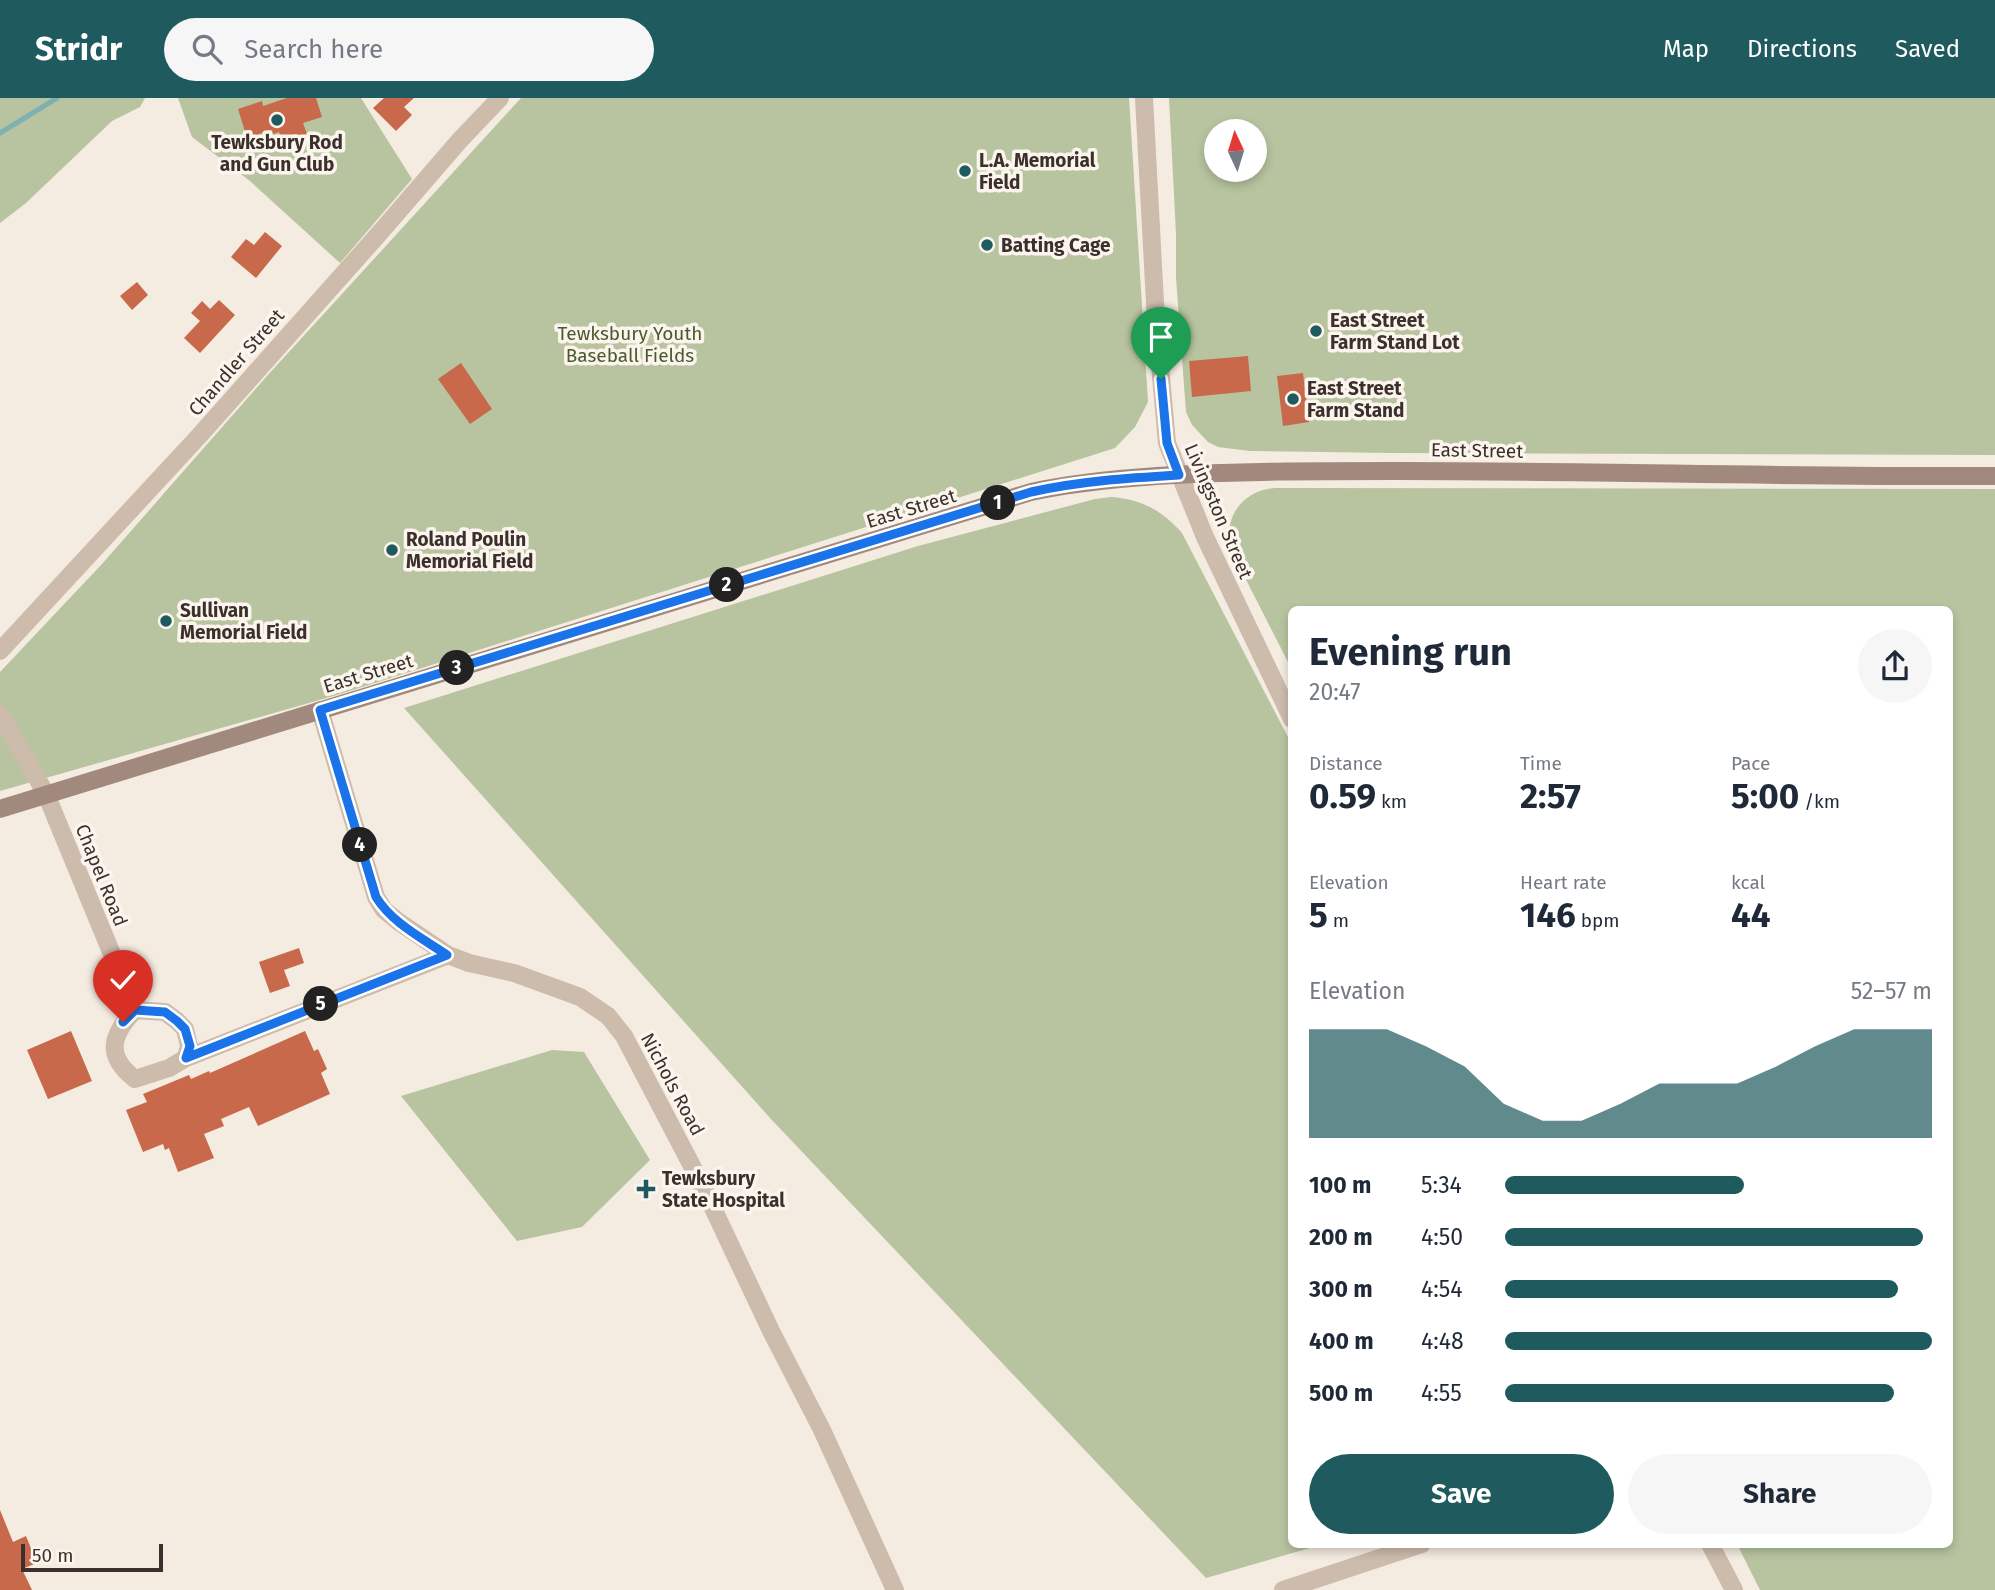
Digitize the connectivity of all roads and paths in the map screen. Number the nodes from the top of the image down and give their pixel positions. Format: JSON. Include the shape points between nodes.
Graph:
{"nodes":[{"id":1,"x":500,"y":98,"type":"edge"},
{"id":2,"x":1144,"y":98,"type":"edge"},
{"id":3,"x":1179,"y":475,"type":"junction"},
{"id":4,"x":1995,"y":476,"type":"edge"},
{"id":5,"x":0,"y":651,"type":"edge"},
{"id":6,"x":320,"y":710,"type":"junction"},
{"id":7,"x":1288,"y":711,"type":"edge"},
{"id":8,"x":0,"y":714,"type":"edge"},
{"id":9,"x":46,"y":794,"type":"junction"},
{"id":10,"x":0,"y":809,"type":"edge"},
{"id":11,"x":447,"y":955,"type":"junction"},
{"id":12,"x":135,"y":1010,"type":"junction"},
{"id":13,"x":186,"y":1058,"type":"junction"},
{"id":14,"x":1410,"y":1548,"type":"edge"},
{"id":15,"x":1712,"y":1548,"type":"edge"},
{"id":16,"x":895,"y":1590,"type":"edge"},
{"id":17,"x":1283,"y":1590,"type":"edge"},
{"id":18,"x":1734,"y":1590,"type":"edge"}],
"edges":[{"from":1,"to":5,"type":"street","name":"Chandler Street","via":[[200,436]]},
{"from":2,"to":3,"type":"street","name":"Livingston Street","via":[[1164,418]]},
{"from":3,"to":4,"type":"main road","name":"East Street","via":[[1366,471]]},
{"from":3,"to":6,"type":"main road","name":"East Street","via":[[1031,492]]},
{"from":3,"to":7,"type":"street","name":"Livingston Street"},
{"from":6,"to":9,"type":"main road","name":"East Street"},
{"from":6,"to":11,"type":"street","name":"Nichols Road","via":[[376,897],[384,911]]},
{"from":8,"to":9,"type":"street","name":"Chapel Road"},
{"from":9,"to":10,"type":"main road","name":"East Street"},
{"from":9,"to":12,"type":"street","name":"Chapel Road"},
{"from":11,"to":13,"type":"street"},
{"from":11,"to":16,"type":"street","name":"Nichols Road","via":[[580,997],[608,1016],[624,1036],[822,1430]]},
{"from":12,"to":13,"type":"street","via":[[165,1012],[177,1021],[190,1046]]},
{"from":12,"to":13,"type":"street","via":[[114,1040],[115,1055],[124,1071],[135,1079]]},
{"from":14,"to":17,"type":"street"},
{"from":15,"to":18,"type":"street"}]}
